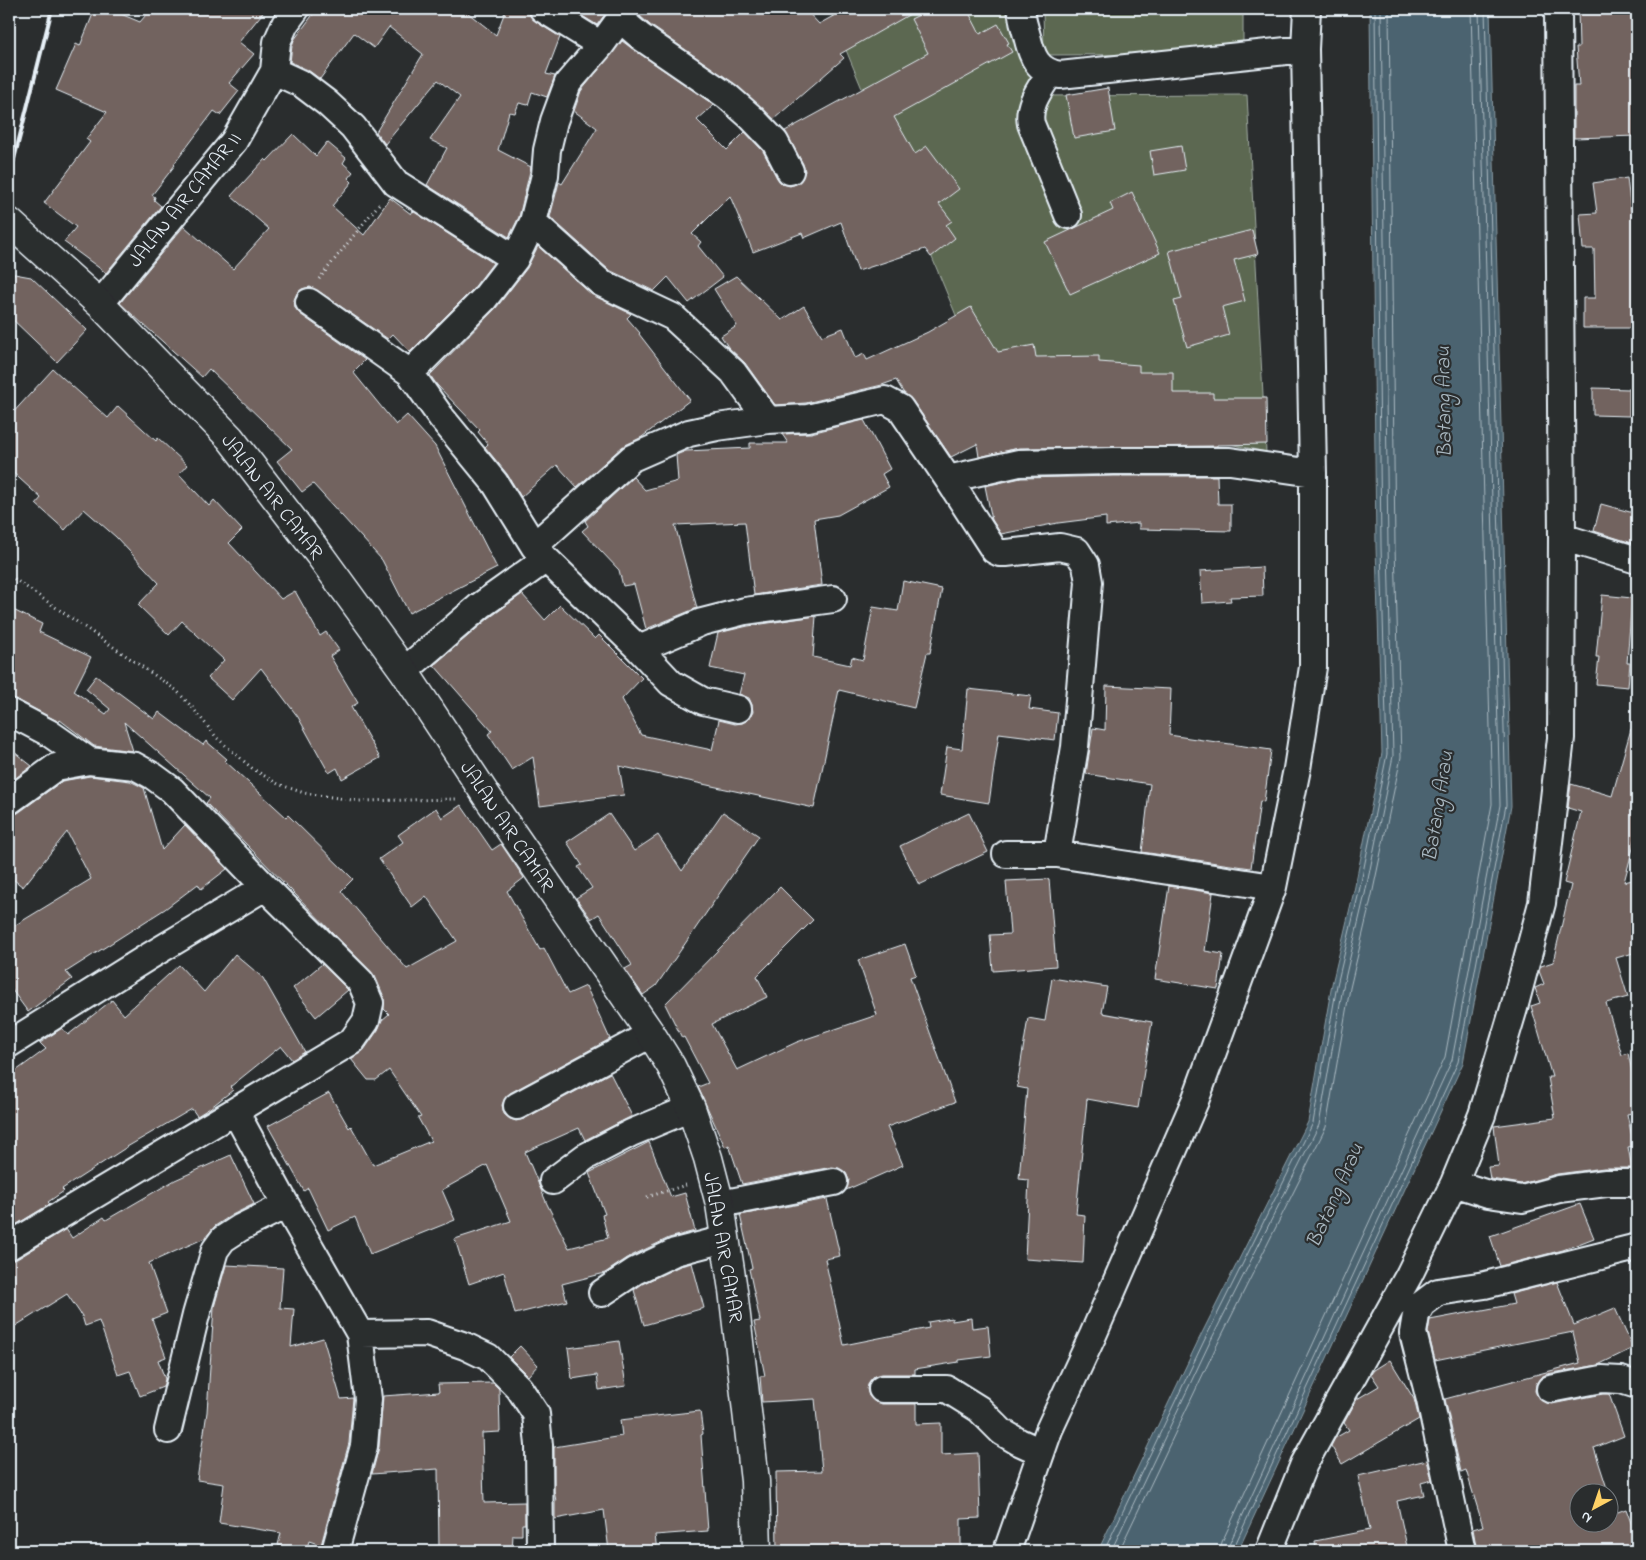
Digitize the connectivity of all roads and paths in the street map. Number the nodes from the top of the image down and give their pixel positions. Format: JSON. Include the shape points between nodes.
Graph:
{"nodes":[{"id":1,"x":296,"y":9,"type":"edge"},
{"id":2,"x":543,"y":9,"type":"edge"},
{"id":3,"x":1021,"y":9,"type":"edge"},
{"id":4,"x":1307,"y":9,"type":"edge"},
{"id":5,"x":1558,"y":9,"type":"edge"},
{"id":6,"x":623,"y":14,"type":"edge"},
{"id":7,"x":601,"y":45,"type":"junction"},
{"id":8,"x":1305,"y":49,"type":"junction"},
{"id":9,"x":274,"y":71,"type":"junction"},
{"id":10,"x":1050,"y":73,"type":"junction"},
{"id":11,"x":790,"y":171,"type":"dead end"},
{"id":12,"x":396,"y":182,"type":"junction"},
{"id":13,"x":1068,"y":215,"type":"dead end"},
{"id":14,"x":9,"y":222,"type":"edge"},
{"id":15,"x":533,"y":222,"type":"junction"},
{"id":16,"x":515,"y":259,"type":"junction"},
{"id":17,"x":309,"y":302,"type":"joint"},
{"id":18,"x":100,"y":304,"type":"junction"},
{"id":19,"x":410,"y":373,"type":"junction"},
{"id":20,"x":768,"y":420,"type":"junction"},
{"id":21,"x":1313,"y":473,"type":"junction"},
{"id":22,"x":948,"y":479,"type":"junction"},
{"id":23,"x":1562,"y":538,"type":"junction"},
{"id":24,"x":540,"y":553,"type":"junction"},
{"id":25,"x":1637,"y":560,"type":"edge"},
{"id":26,"x":10,"y":576,"type":"edge"},
{"id":27,"x":833,"y":599,"type":"dead end"},
{"id":28,"x":638,"y":649,"type":"junction"},
{"id":29,"x":404,"y":672,"type":"junction"},
{"id":30,"x":738,"y":709,"type":"dead end"},
{"id":31,"x":9,"y":712,"type":"edge"},
{"id":32,"x":89,"y":761,"type":"junction"},
{"id":33,"x":488,"y":798,"type":"junction"},
{"id":34,"x":9,"y":801,"type":"edge"},
{"id":35,"x":1006,"y":854,"type":"dead end"},
{"id":36,"x":1057,"y":854,"type":"junction"},
{"id":37,"x":265,"y":887,"type":"junction"},
{"id":38,"x":1273,"y":887,"type":"junction"},
{"id":39,"x":651,"y":1034,"type":"junction"},
{"id":40,"x":9,"y":1044,"type":"edge"},
{"id":41,"x":517,"y":1106,"type":"dead end"},
{"id":42,"x":691,"y":1108,"type":"junction"},
{"id":43,"x":235,"y":1111,"type":"junction"},
{"id":44,"x":714,"y":1178,"type":"junction"},
{"id":45,"x":553,"y":1181,"type":"dead end"},
{"id":46,"x":834,"y":1182,"type":"dead end"},
{"id":47,"x":1637,"y":1182,"type":"edge"},
{"id":48,"x":1454,"y":1183,"type":"junction"},
{"id":49,"x":647,"y":1197,"type":"dead end"},
{"id":50,"x":720,"y":1204,"type":"junction"},
{"id":51,"x":286,"y":1206,"type":"junction"},
{"id":52,"x":725,"y":1239,"type":"junction"},
{"id":53,"x":9,"y":1246,"type":"edge"},
{"id":54,"x":1637,"y":1247,"type":"edge"},
{"id":55,"x":602,"y":1293,"type":"dead end"},
{"id":56,"x":360,"y":1334,"type":"junction"},
{"id":57,"x":1637,"y":1384,"type":"edge"},
{"id":58,"x":882,"y":1389,"type":"dead end"},
{"id":59,"x":1550,"y":1389,"type":"dead end"},
{"id":60,"x":168,"y":1430,"type":"dead end"},
{"id":61,"x":1045,"y":1441,"type":"junction"},
{"id":62,"x":335,"y":1551,"type":"edge"},
{"id":63,"x":540,"y":1551,"type":"edge"},
{"id":64,"x":757,"y":1551,"type":"edge"},
{"id":65,"x":1007,"y":1551,"type":"edge"},
{"id":66,"x":1269,"y":1551,"type":"edge"},
{"id":67,"x":1462,"y":1551,"type":"edge"}],
"edges":[{"from":1,"to":9,"type":"street","name":"JALAN AIR CAMAR II","via":[[277,42]]},
{"from":2,"to":7,"type":"street"},
{"from":3,"to":10,"type":"street","via":[[1031,53],[1041,68]]},
{"from":4,"to":8,"type":"street"},
{"from":5,"to":23,"type":"street"},
{"from":6,"to":7,"type":"street"},
{"from":6,"to":11,"type":"street","via":[[641,37],[727,96],[751,117],[776,142]]},
{"from":7,"to":15,"type":"street","via":[[568,83],[554,121]]},
{"from":8,"to":10,"type":"street","via":[[1060,75]]},
{"from":8,"to":21,"type":"street"},
{"from":9,"to":12,"type":"street","via":[[302,84],[327,103],[353,127]]},
{"from":9,"to":18,"type":"street","name":"JALAN AIR CAMAR II","via":[[234,141]]},
{"from":10,"to":13,"type":"street","via":[[1029,116]]},
{"from":12,"to":16,"type":"street"},
{"from":12,"to":17,"type":"path","via":[[318,280]]},
{"from":14,"to":18,"type":"main road","name":"JALAN AIR CAMAR"},
{"from":15,"to":16,"type":"street"},
{"from":15,"to":20,"type":"street","via":[[601,283],[673,317],[733,372]]},
{"from":16,"to":19,"type":"street","via":[[484,299]]},
{"from":17,"to":19,"type":"street"},
{"from":18,"to":29,"type":"main road","name":"JALAN AIR CAMAR","via":[[230,438],[320,554]]},
{"from":19,"to":24,"type":"street","via":[[440,417],[495,483]]},
{"from":20,"to":22,"type":"street","via":[[808,418],[885,400],[900,408]]},
{"from":20,"to":24,"type":"street","via":[[689,433],[632,458]]},
{"from":21,"to":22,"type":"street","via":[[1230,461],[1105,461],[1019,463]]},
{"from":21,"to":38,"type":"street","via":[[1313,667],[1297,769]]},
{"from":22,"to":36,"type":"street","via":[[994,550],[1006,553],[1060,547],[1077,551],[1086,565],[1089,582],[1075,747]]},
{"from":23,"to":25,"type":"street"},
{"from":23,"to":48,"type":"street","via":[[1561,738],[1542,903],[1482,1115]]},
{"from":24,"to":28,"type":"street"},
{"from":24,"to":29,"type":"street"},
{"from":26,"to":33,"type":"path","via":[[176,690],[217,738],[253,769],[278,784],[304,793],[359,802]]},
{"from":27,"to":28,"type":"street","via":[[746,611],[702,622]]},
{"from":28,"to":30,"type":"street","via":[[672,683],[703,701]]},
{"from":29,"to":33,"type":"main road","name":"JALAN AIR CAMAR"},
{"from":31,"to":32,"type":"street"},
{"from":32,"to":34,"type":"street","via":[[56,767]]},
{"from":32,"to":37,"type":"street","via":[[134,766],[153,776],[172,790]]},
{"from":33,"to":39,"type":"main road","name":"JALAN AIR CAMAR"},
{"from":35,"to":36,"type":"street"},
{"from":36,"to":38,"type":"street"},
{"from":37,"to":40,"type":"street"},
{"from":37,"to":43,"type":"street","via":[[361,982],[370,1003],[366,1021],[352,1041]]},
{"from":38,"to":61,"type":"street","via":[[1195,1101]]},
{"from":39,"to":41,"type":"street"},
{"from":39,"to":42,"type":"main road","name":"JALAN AIR CAMAR"},
{"from":42,"to":44,"type":"main road","name":"JALAN AIR CAMAR"},
{"from":42,"to":45,"type":"street","via":[[585,1157]]},
{"from":43,"to":51,"type":"street"},
{"from":43,"to":53,"type":"street"},
{"from":44,"to":49,"type":"path"},
{"from":44,"to":50,"type":"main road","name":"JALAN AIR CAMAR"},
{"from":46,"to":50,"type":"street"},
{"from":47,"to":48,"type":"street","via":[[1606,1183],[1522,1199],[1488,1194]]},
{"from":48,"to":66,"type":"street","via":[[1409,1275],[1304,1464]]},
{"from":50,"to":52,"type":"main road","name":"JALAN AIR CAMAR"},
{"from":51,"to":56,"type":"street"},
{"from":51,"to":60,"type":"street","via":[[240,1228],[223,1239],[215,1250]]},
{"from":52,"to":55,"type":"street","via":[[675,1252],[635,1271]]},
{"from":52,"to":64,"type":"main road","name":"JALAN AIR CAMAR","via":[[756,1481]]},
{"from":54,"to":67,"type":"street","via":[[1485,1286],[1438,1292],[1422,1304],[1413,1333]]},
{"from":56,"to":62,"type":"street","via":[[368,1399],[364,1446]]},
{"from":56,"to":63,"type":"street","via":[[427,1334],[465,1346],[488,1357],[519,1388],[536,1414]]},
{"from":57,"to":59,"type":"street","via":[[1602,1379]]},
{"from":58,"to":61,"type":"street","via":[[947,1389],[1019,1442]]},
{"from":61,"to":65,"type":"street"}]}
